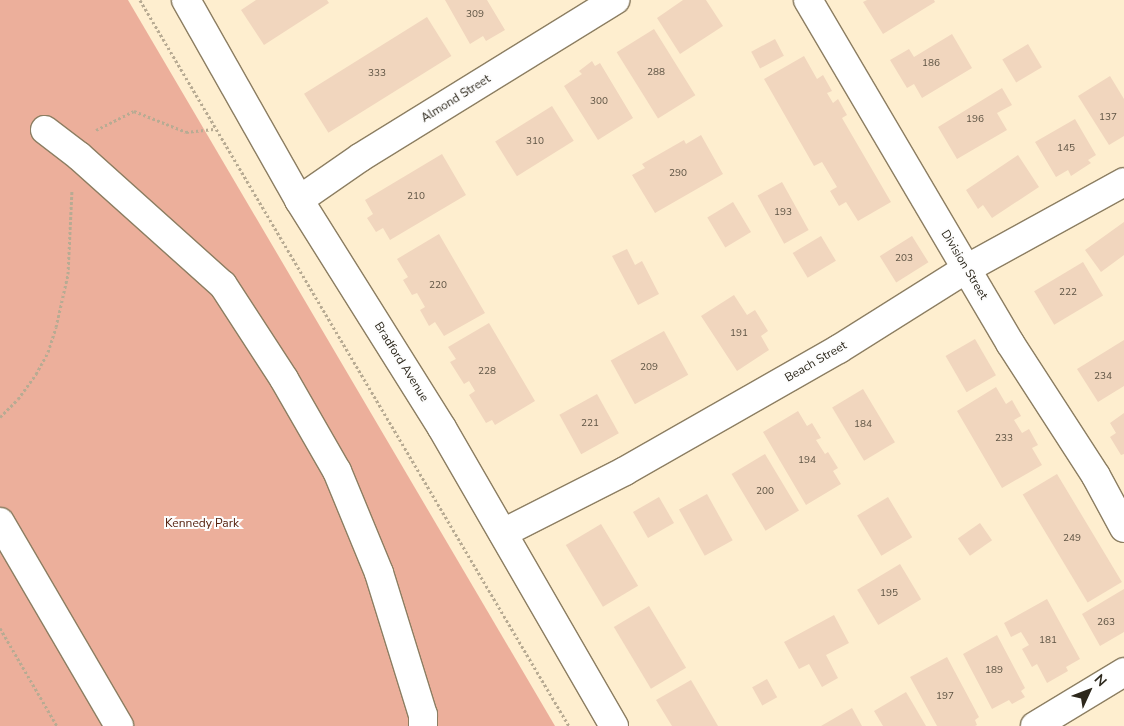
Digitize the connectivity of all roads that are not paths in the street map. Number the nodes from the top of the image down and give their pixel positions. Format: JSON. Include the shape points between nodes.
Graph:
{"nodes":[{"id":1,"x":186,"y":0,"type":"edge"},
{"id":2,"x":615,"y":0,"type":"edge"},
{"id":3,"x":808,"y":0,"type":"edge"},
{"id":4,"x":45,"y":130,"type":"dead end"},
{"id":5,"x":1124,"y":182,"type":"edge"},
{"id":6,"x":299,"y":200,"type":"junction"},
{"id":7,"x":966,"y":269,"type":"junction"},
{"id":8,"x":0,"y":522,"type":"edge"},
{"id":9,"x":1124,"y":528,"type":"edge"},
{"id":10,"x":503,"y":533,"type":"junction"},
{"id":11,"x":1124,"y":672,"type":"edge"},
{"id":12,"x":119,"y":726,"type":"edge"},
{"id":13,"x":423,"y":726,"type":"edge"},
{"id":14,"x":614,"y":726,"type":"edge"},
{"id":15,"x":1035,"y":726,"type":"edge"}],
"edges":[{"from":1,"to":6,"type":"street","name":"Bradford Avenue"},
{"from":2,"to":6,"type":"street","name":"Almond Street","via":[[361,157]]},
{"from":3,"to":7,"type":"street","name":"Division Street"},
{"from":4,"to":13,"type":"street","via":[[79,156],[223,286],[284,379],[337,470],[379,573]]},
{"from":5,"to":7,"type":"street","name":"Beach Street"},
{"from":6,"to":10,"type":"street","name":"Bradford Avenue","via":[[442,428]]},
{"from":7,"to":9,"type":"street","name":"Division Street","via":[[1096,476]]},
{"from":7,"to":10,"type":"street","name":"Beach Street","via":[[838,349],[634,466]]},
{"from":8,"to":12,"type":"street"},
{"from":10,"to":14,"type":"street","name":"Bradford Avenue"},
{"from":11,"to":15,"type":"street"}]}
